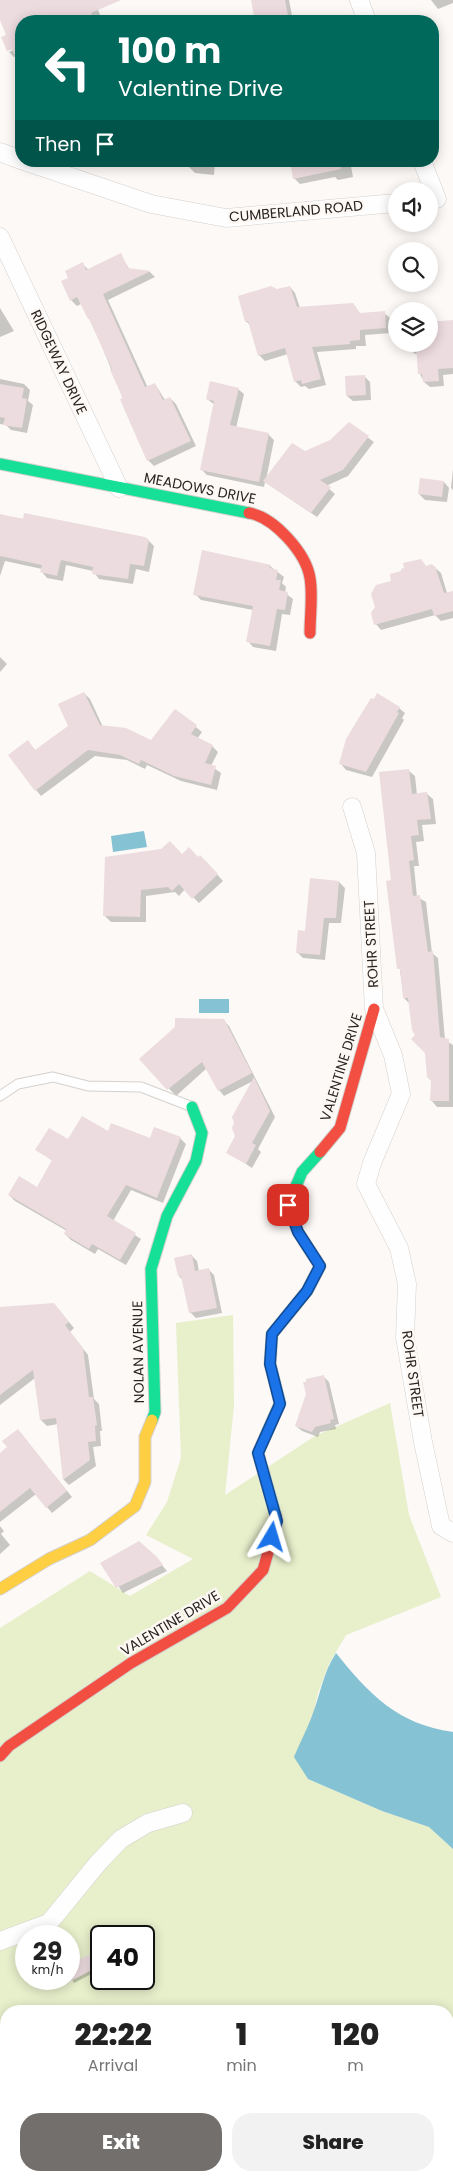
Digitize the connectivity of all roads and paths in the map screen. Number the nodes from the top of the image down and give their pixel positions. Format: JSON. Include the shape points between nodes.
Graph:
{"nodes":[{"id":1,"x":359,"y":0,"type":"edge"},
{"id":2,"x":365,"y":15,"type":"edge"},
{"id":3,"x":0,"y":152,"type":"edge"},
{"id":4,"x":15,"y":158,"type":"edge"},
{"id":5,"x":41,"y":167,"type":"edge"},
{"id":6,"x":425,"y":167,"type":"edge"},
{"id":7,"x":440,"y":200,"type":"edge"},
{"id":8,"x":388,"y":204,"type":"edge"},
{"id":9,"x":0,"y":237,"type":"edge"},
{"id":10,"x":0,"y":464,"type":"edge"},
{"id":11,"x":119,"y":488,"type":"junction"},
{"id":12,"x":310,"y":633,"type":"dead end"},
{"id":13,"x":352,"y":807,"type":"dead end"},
{"id":14,"x":374,"y":1009,"type":"junction"},
{"id":15,"x":0,"y":1096,"type":"edge"},
{"id":16,"x":192,"y":1107,"type":"joint"},
{"id":17,"x":453,"y":1533,"type":"edge"},
{"id":18,"x":0,"y":1589,"type":"edge"},
{"id":19,"x":0,"y":1756,"type":"edge"},
{"id":20,"x":182,"y":1813,"type":"dead end"},
{"id":21,"x":0,"y":1941,"type":"edge"}],
"edges":[{"from":1,"to":2,"type":"street"},
{"from":3,"to":4,"type":"street","name":"CUMBERLAND ROAD"},
{"from":5,"to":8,"type":"street","name":"CUMBERLAND ROAD","via":[[151,204],[226,218]]},
{"from":6,"to":7,"type":"street"},
{"from":9,"to":11,"type":"street","name":"RIDGEWAY DRIVE"},
{"from":10,"to":11,"type":"street","name":"MEADOWS DRIVE"},
{"from":11,"to":12,"type":"street","name":"MEADOWS DRIVE","via":[[261,515],[294,544],[310,577]]},
{"from":13,"to":14,"type":"street","name":"ROHR STREET","via":[[366,853]]},
{"from":14,"to":17,"type":"street","name":"ROHR STREET","via":[[394,1055],[401,1094],[366,1184],[398,1248],[407,1284],[405,1337],[423,1442],[441,1526]]},
{"from":14,"to":19,"type":"street","name":"VALENTINE DRIVE","via":[[340,1128],[302,1172],[288,1205],[298,1232],[320,1266],[307,1291],[272,1334],[270,1364],[280,1404],[258,1453],[277,1521],[263,1570],[227,1608],[131,1663],[9,1746]]},
{"from":15,"to":16,"type":"lane","via":[[18,1084],[53,1077],[88,1086],[141,1087]]},
{"from":16,"to":18,"type":"street","name":"NOLAN AVENUE","via":[[202,1133],[196,1161],[168,1216],[151,1268],[154,1412],[145,1438],[145,1482],[135,1506],[90,1540],[48,1559]]},
{"from":20,"to":21,"type":"street","via":[[148,1823],[121,1839],[49,1923]]}]}
